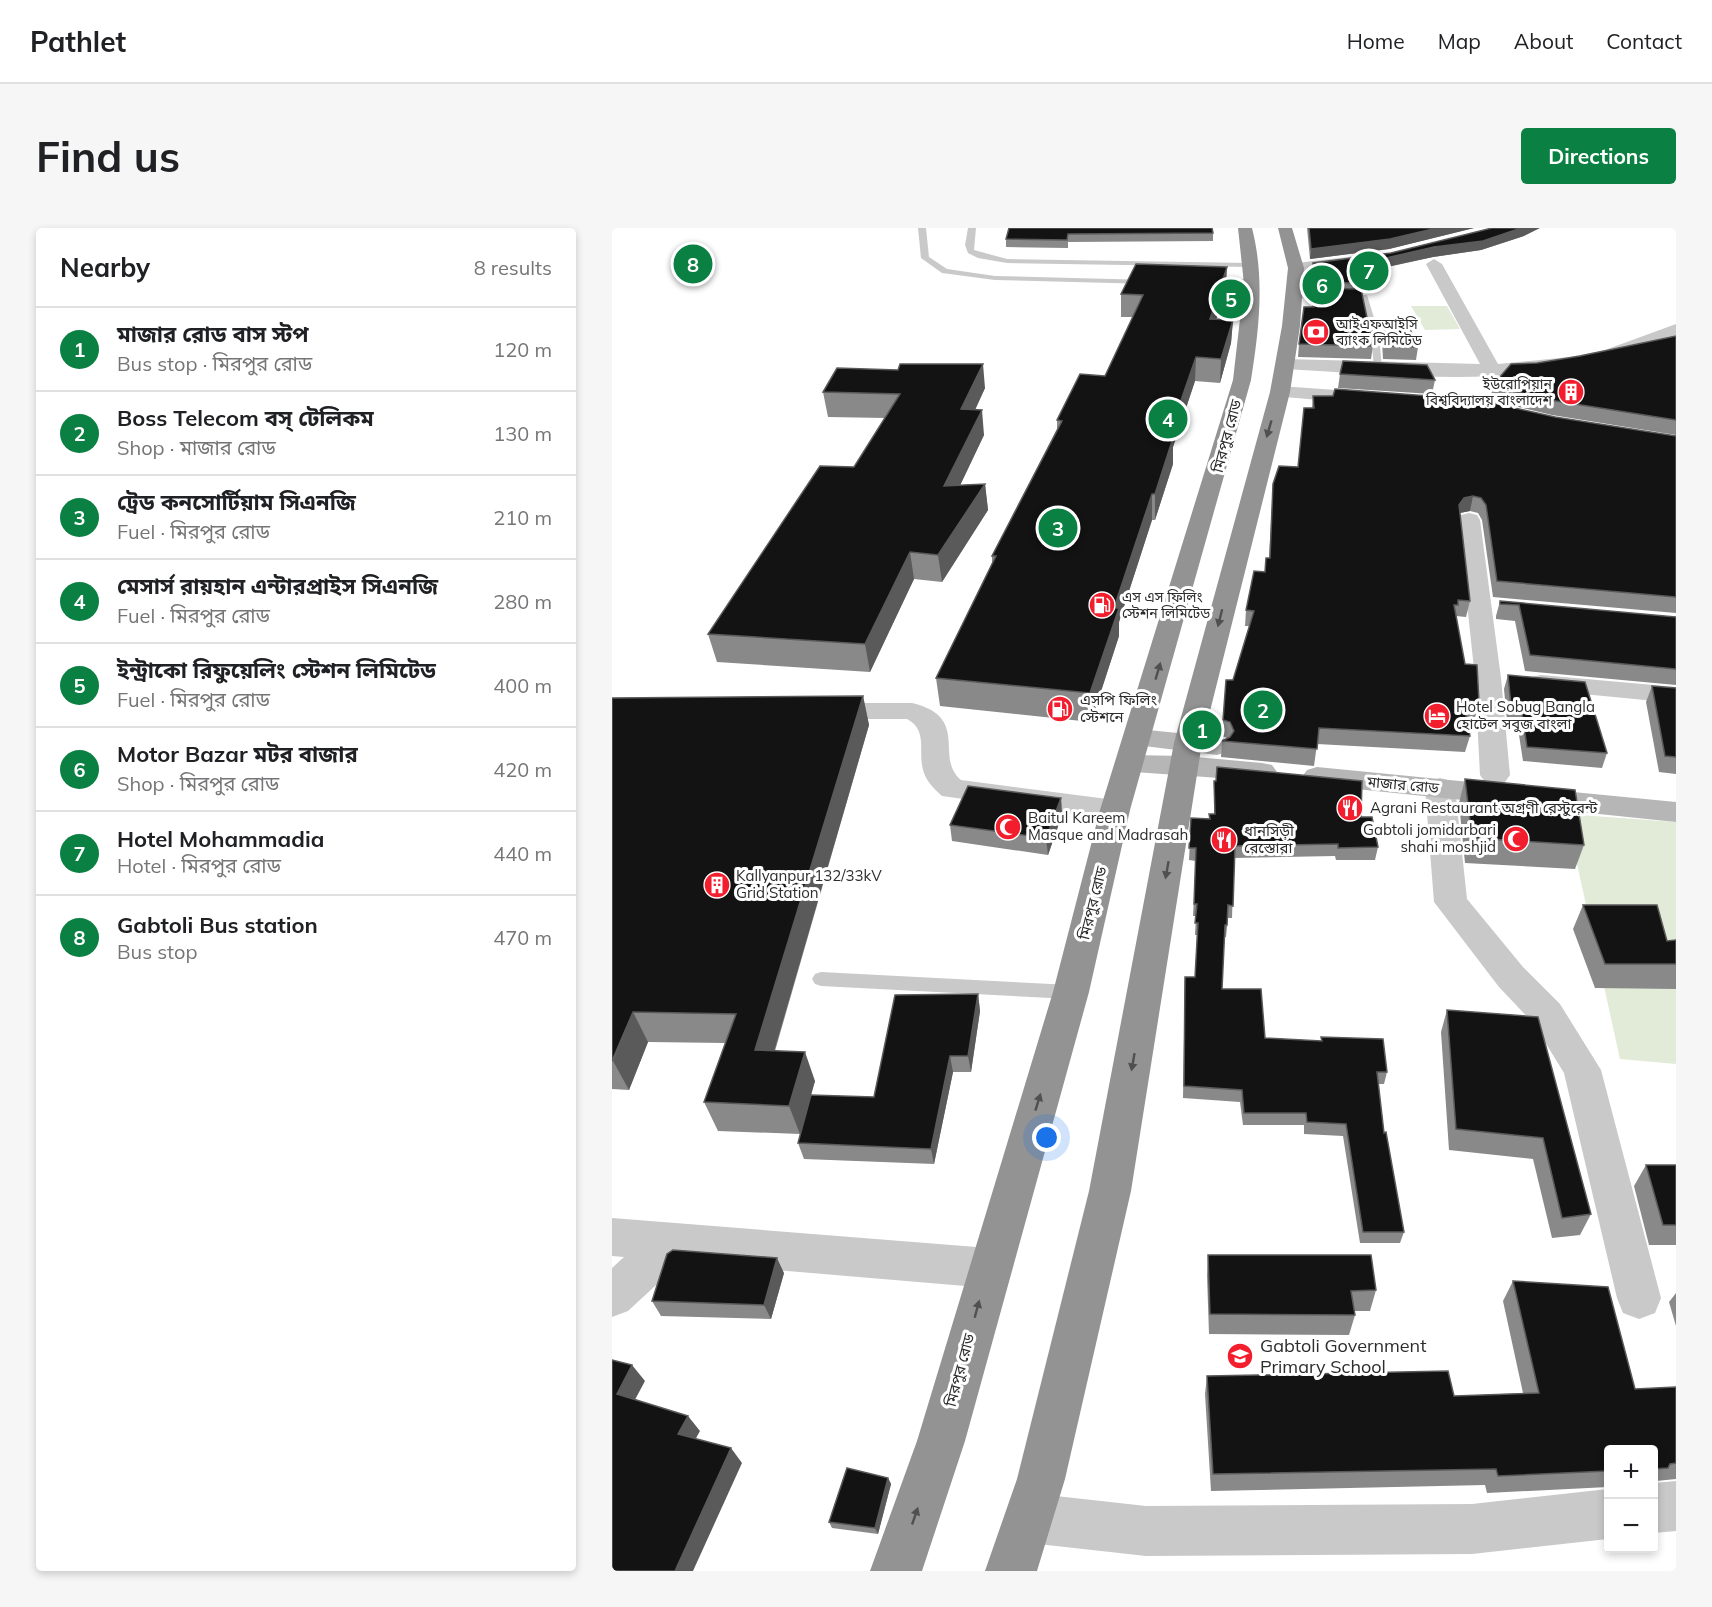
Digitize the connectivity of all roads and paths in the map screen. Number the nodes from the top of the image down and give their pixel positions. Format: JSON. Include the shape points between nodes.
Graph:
{"nodes":[{"id":1,"x":922,"y":228,"type":"edge"},
{"id":2,"x":972,"y":228,"type":"edge"},
{"id":3,"x":1245,"y":228,"type":"edge"},
{"id":4,"x":1285,"y":228,"type":"edge"},
{"id":5,"x":1369,"y":259,"type":"edge"},
{"id":6,"x":1434,"y":264,"type":"dead end"},
{"id":7,"x":1251,"y":273,"type":"junction"},
{"id":8,"x":1163,"y":282,"type":"edge"},
{"id":9,"x":1196,"y":282,"type":"edge"},
{"id":10,"x":1295,"y":282,"type":"junction"},
{"id":11,"x":1676,"y":329,"type":"edge"},
{"id":12,"x":1378,"y":368,"type":"junction"},
{"id":13,"x":1492,"y":369,"type":"junction"},
{"id":14,"x":1282,"y":378,"type":"junction"},
{"id":15,"x":1393,"y":400,"type":"edge"},
{"id":16,"x":1469,"y":520,"type":"dead end"},
{"id":17,"x":1488,"y":678,"type":"junction"},
{"id":18,"x":1676,"y":695,"type":"edge"},
{"id":19,"x":792,"y":710,"type":"edge"},
{"id":20,"x":1134,"y":751,"type":"junction"},
{"id":21,"x":1187,"y":754,"type":"junction"},
{"id":22,"x":1495,"y":775,"type":"junction"},
{"id":23,"x":1440,"y":788,"type":"junction"},
{"id":24,"x":1676,"y":793,"type":"edge"},
{"id":25,"x":1115,"y":810,"type":"junction"},
{"id":26,"x":1676,"y":812,"type":"edge"},
{"id":27,"x":821,"y":979,"type":"dead end"},
{"id":28,"x":1071,"y":992,"type":"junction"},
{"id":29,"x":612,"y":1237,"type":"edge"},
{"id":30,"x":674,"y":1241,"type":"junction"},
{"id":31,"x":989,"y":1268,"type":"junction"},
{"id":32,"x":612,"y":1296,"type":"edge"},
{"id":33,"x":1639,"y":1298,"type":"dead end"},
{"id":34,"x":1676,"y":1506,"type":"edge"},
{"id":35,"x":1658,"y":1508,"type":"edge"},
{"id":36,"x":1604,"y":1514,"type":"edge"},
{"id":37,"x":1029,"y":1518,"type":"junction"},
{"id":38,"x":896,"y":1571,"type":"edge"},
{"id":39,"x":1011,"y":1571,"type":"edge"}],
"edges":[{"from":1,"to":8,"type":"lane","via":[[925,258],[945,271],[1042,281]]},
{"from":2,"to":7,"type":"lane","via":[[971,251],[1007,261]]},
{"from":3,"to":7,"type":"highway","name":"মিরপুর রোড"},
{"from":4,"to":10,"type":"highway"},
{"from":5,"to":10,"type":"street"},
{"from":6,"to":13,"type":"street"},
{"from":7,"to":9,"type":"lane"},
{"from":20,"to":7,"type":"highway","name":"মিরপুর রোড","one_way":true,"via":[[1242,380],[1251,325]]},
{"from":10,"to":12,"type":"lane","via":[[1364,297],[1375,334]]},
{"from":10,"to":14,"type":"highway"},
{"from":11,"to":13,"type":"street","via":[[1608,354],[1547,366]]},
{"from":12,"to":13,"type":"street"},
{"from":12,"to":14,"type":"street"},
{"from":14,"to":15,"type":"street"},
{"from":14,"to":21,"type":"highway","one_way":true},
{"from":16,"to":17,"type":"street","via":[[1489,606]]},
{"from":17,"to":18,"type":"street"},
{"from":17,"to":22,"type":"street"},
{"from":19,"to":25,"type":"street","via":[[912,711],[933,725],[938,775],[942,783],[953,789]]},
{"from":20,"to":21,"type":"main road","name":"মাজার রোড"},
{"from":20,"to":25,"type":"highway","name":"মিরপুর রোড"},
{"from":21,"to":22,"type":"main road","name":"মাজার রোড","via":[[1294,754]]},
{"from":21,"to":23,"type":"main road","name":"মাজার রোড"},
{"from":21,"to":37,"type":"highway","one_way":true,"via":[[1110,1191]]},
{"from":22,"to":24,"type":"main road","name":"মাজার রোড"},
{"from":23,"to":26,"type":"main road","name":"মাজার রোড"},
{"from":23,"to":33,"type":"street","via":[[1451,902],[1511,977],[1547,1014],[1582,1070]]},
{"from":25,"to":28,"type":"highway","name":"মিরপুর রোড"},
{"from":27,"to":28,"type":"lane"},
{"from":31,"to":28,"type":"highway","name":"মিরপুর রোড","one_way":true},
{"from":29,"to":30,"type":"street"},
{"from":30,"to":31,"type":"street"},
{"from":30,"to":32,"type":"street"},
{"from":38,"to":31,"type":"highway","name":"মিরপুর রোড","one_way":true,"via":[[941,1441]]},
{"from":34,"to":35,"type":"street"},
{"from":36,"to":37,"type":"street","via":[[1472,1529],[1146,1531]]},
{"from":37,"to":39,"type":"highway"}]}
